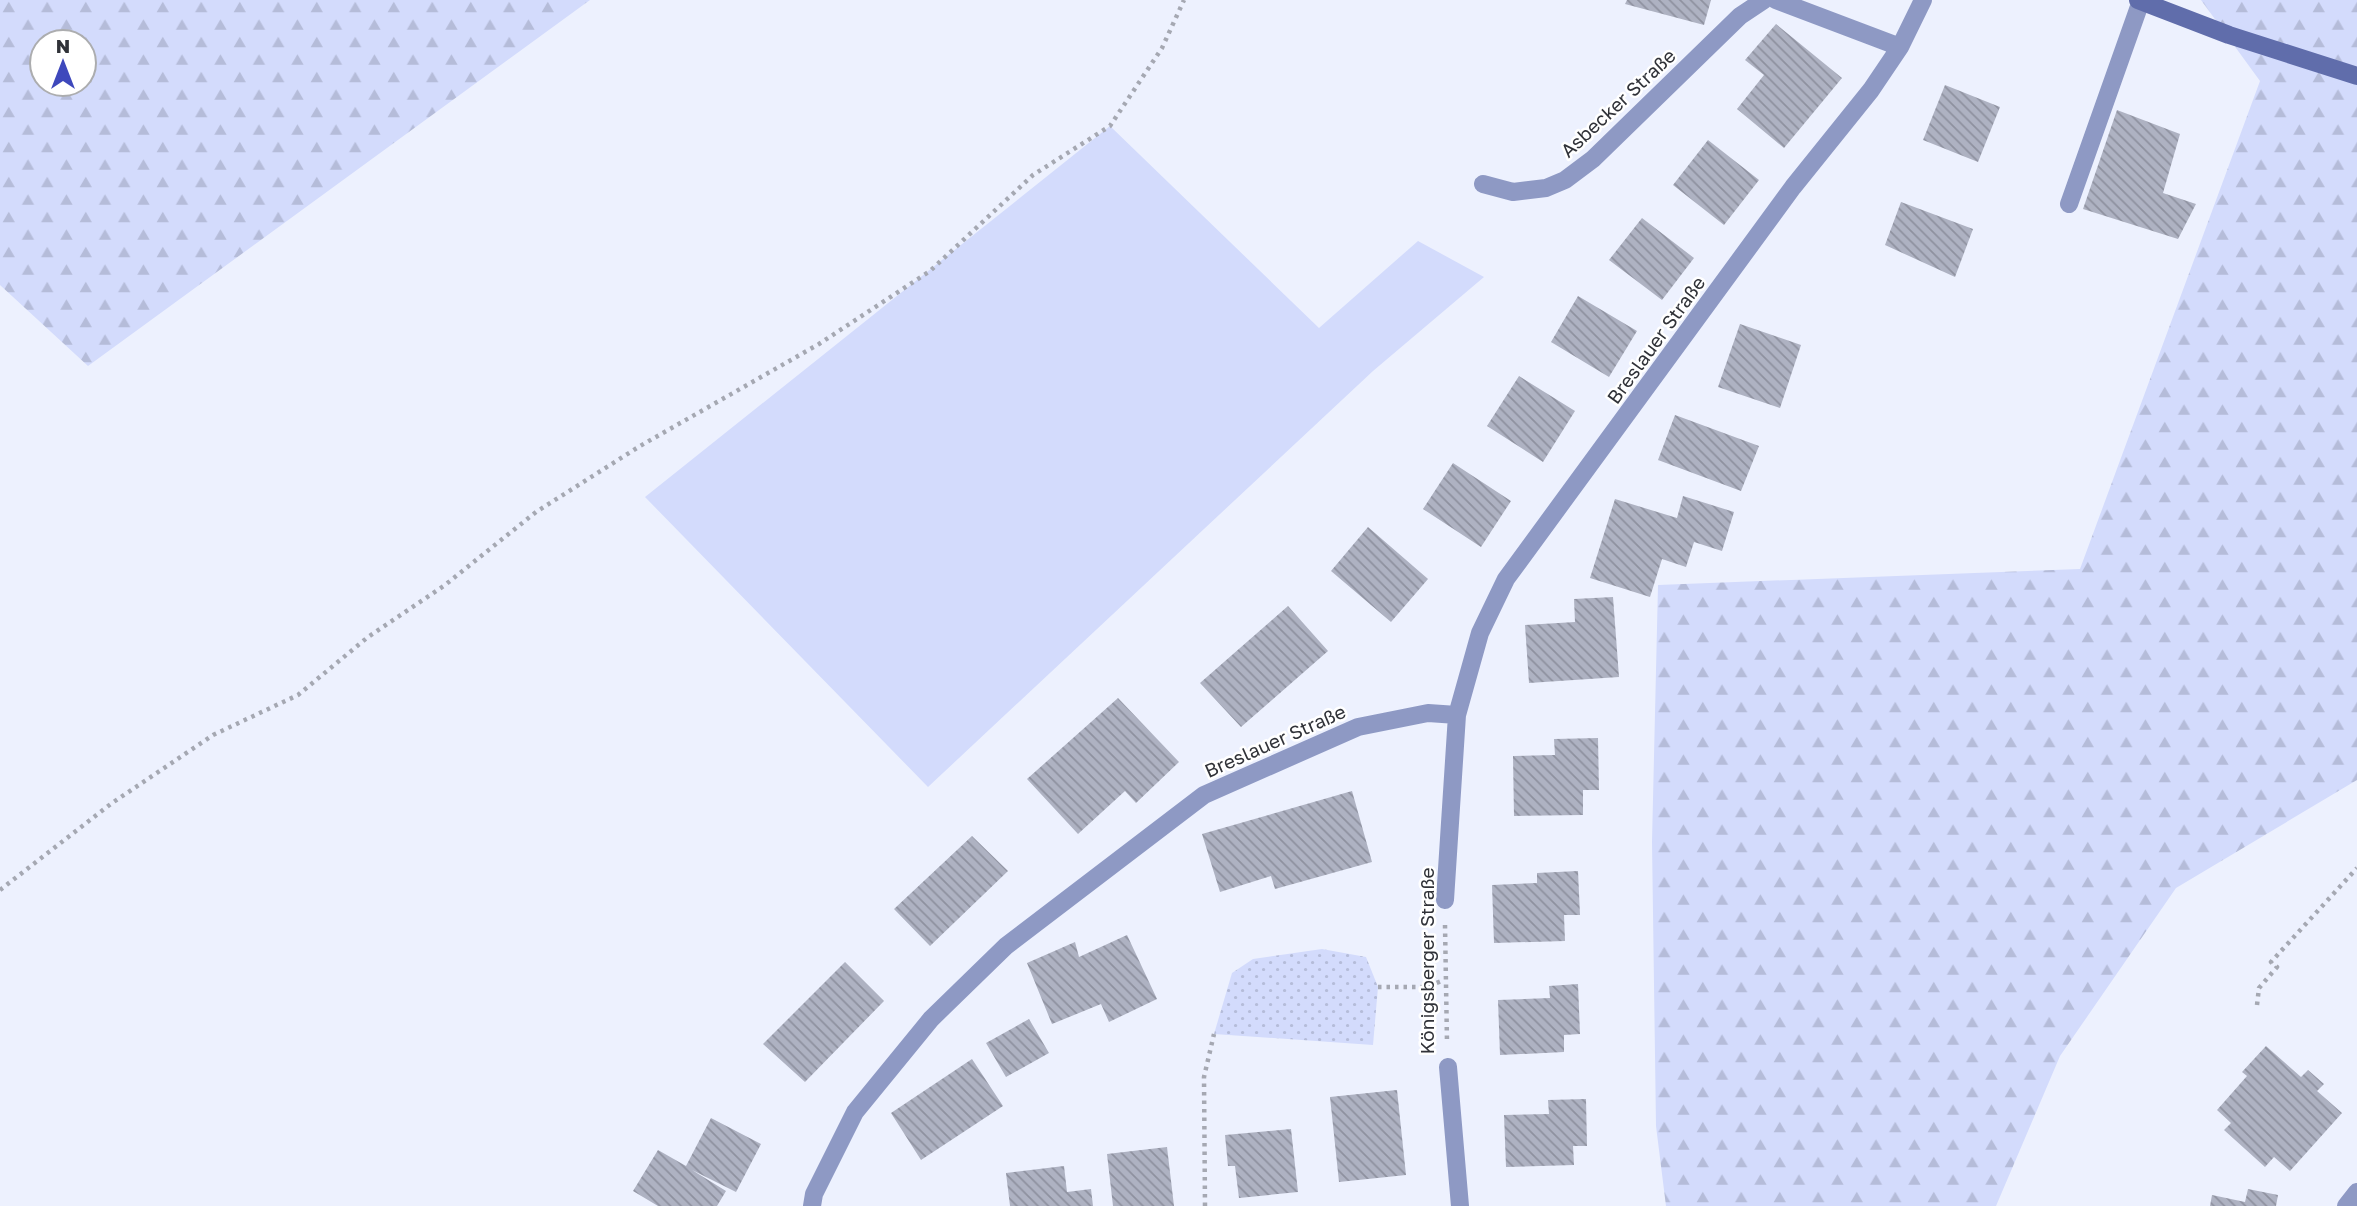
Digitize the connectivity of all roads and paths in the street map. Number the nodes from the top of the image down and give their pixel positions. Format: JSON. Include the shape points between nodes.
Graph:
{"nodes":[{"id":1,"x":1184,"y":0,"type":"edge"},
{"id":2,"x":1764,"y":0,"type":"edge"},
{"id":3,"x":1776,"y":0,"type":"edge"},
{"id":4,"x":1923,"y":0,"type":"edge"},
{"id":5,"x":2140,"y":1,"type":"edge"},
{"id":6,"x":1900,"y":47,"type":"junction"},
{"id":7,"x":2357,"y":76,"type":"edge"},
{"id":8,"x":1483,"y":184,"type":"dead end"},
{"id":9,"x":2069,"y":204,"type":"dead end"},
{"id":10,"x":1457,"y":715,"type":"junction"},
{"id":11,"x":2357,"y":868,"type":"edge"},
{"id":12,"x":0,"y":890,"type":"edge"},
{"id":13,"x":1446,"y":900,"type":"joint"},
{"id":14,"x":1444,"y":979,"type":"junction"},
{"id":15,"x":1378,"y":987,"type":"dead end"},
{"id":16,"x":2257,"y":1005,"type":"dead end"},
{"id":17,"x":1213,"y":1034,"type":"dead end"},
{"id":18,"x":1448,"y":1067,"type":"joint"},
{"id":19,"x":2357,"y":1192,"type":"edge"},
{"id":20,"x":812,"y":1206,"type":"edge"},
{"id":21,"x":1205,"y":1206,"type":"edge"},
{"id":22,"x":1460,"y":1206,"type":"edge"},
{"id":23,"x":2346,"y":1206,"type":"edge"}],
"edges":[{"from":1,"to":12,"type":"path","via":[[1161,48],[1110,127],[1033,175],[930,271],[819,344],[640,446],[536,512],[298,695],[212,735],[112,803]]},
{"from":2,"to":8,"type":"street","name":"Asbecker Straße","via":[[1740,16],[1593,159],[1565,180],[1546,188],[1513,192]]},
{"from":3,"to":6,"type":"street"},
{"from":4,"to":6,"type":"street","name":"Breslauer Straße"},
{"from":5,"to":7,"type":"main road"},
{"from":5,"to":9,"type":"street"},
{"from":6,"to":10,"type":"street","name":"Breslauer Straße","via":[[1507,579],[1480,633]]},
{"from":10,"to":13,"type":"street","name":"Königsberger Straße"},
{"from":10,"to":20,"type":"street","name":"Breslauer Straße","via":[[1428,713],[1358,727],[1276,761],[1204,795],[1072,895],[1006,946],[931,1018],[855,1112]]},
{"from":11,"to":16,"type":"path","via":[[2271,962],[2277,967],[2259,988]]},
{"from":13,"to":14,"type":"path","name":"Königsberger Straße"},
{"from":14,"to":15,"type":"path","via":[[1426,987]]},
{"from":14,"to":18,"type":"path","name":"Königsberger Straße"},
{"from":17,"to":21,"type":"path","via":[[1204,1077]]},
{"from":18,"to":22,"type":"street","name":"Königsberger Straße"},
{"from":19,"to":23,"type":"street"}]}
